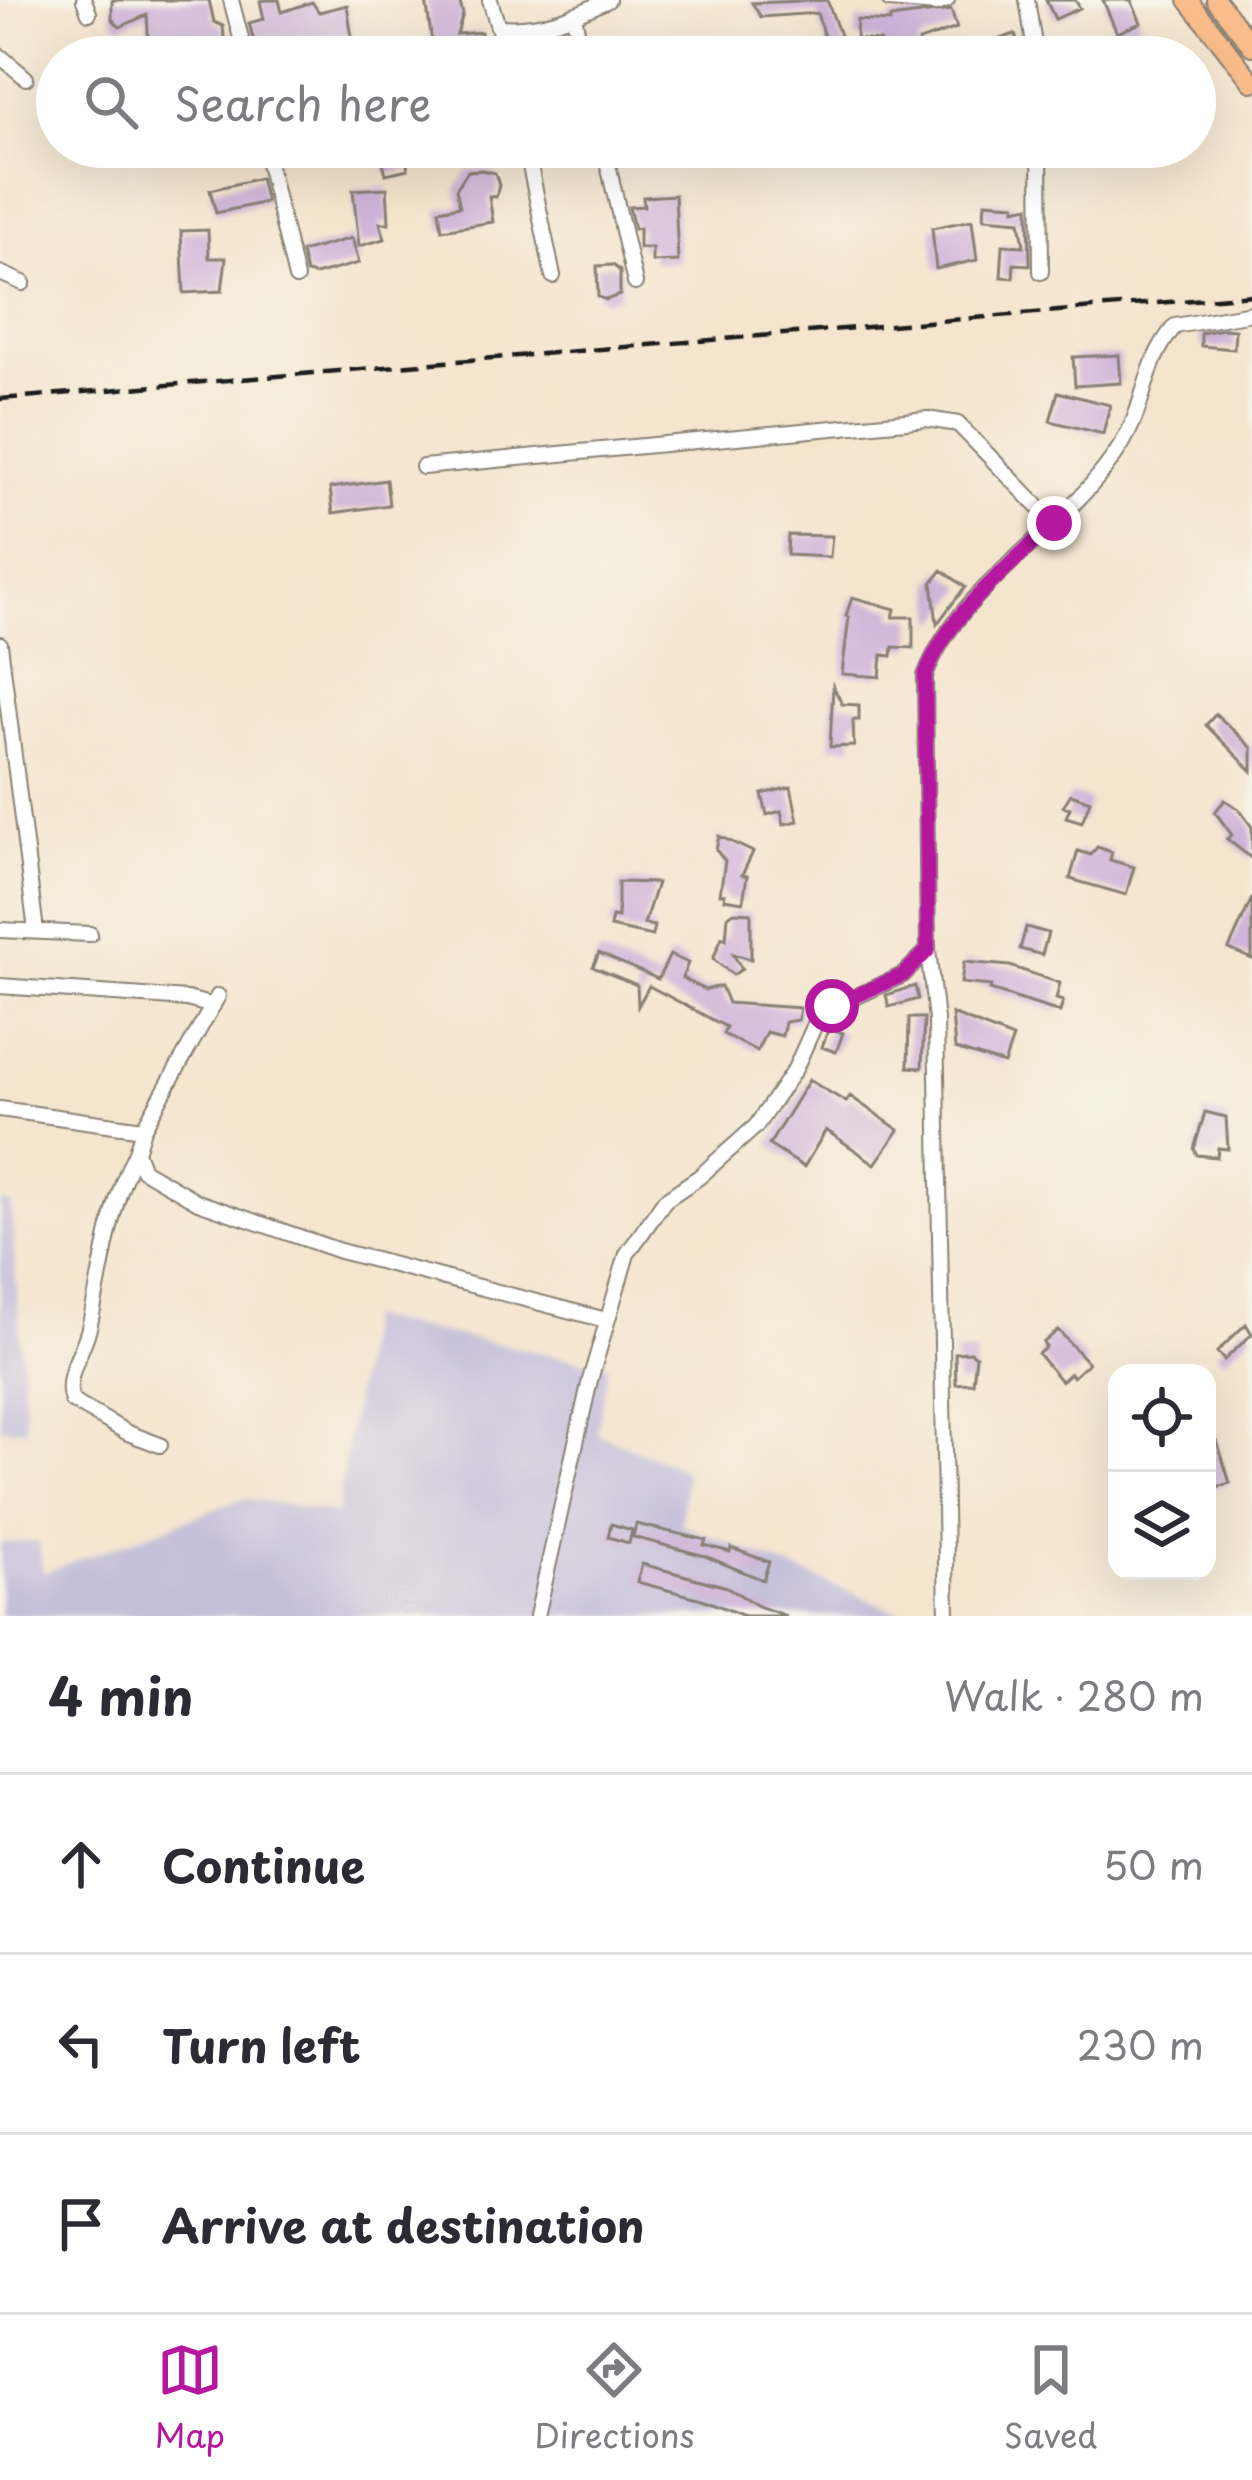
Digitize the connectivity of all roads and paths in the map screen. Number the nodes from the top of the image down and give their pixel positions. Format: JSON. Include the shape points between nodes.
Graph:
{"nodes":[{"id":1,"x":231,"y":0,"type":"edge"},
{"id":2,"x":490,"y":0,"type":"edge"},
{"id":3,"x":608,"y":0,"type":"edge"},
{"id":4,"x":889,"y":0,"type":"edge"},
{"id":5,"x":947,"y":0,"type":"edge"},
{"id":6,"x":1027,"y":0,"type":"edge"},
{"id":7,"x":1188,"y":0,"type":"edge"},
{"id":8,"x":1216,"y":0,"type":"edge"},
{"id":9,"x":574,"y":17,"type":"junction"},
{"id":10,"x":501,"y":26,"type":"junction"},
{"id":11,"x":240,"y":36,"type":"edge"},
{"id":12,"x":503,"y":36,"type":"edge"},
{"id":13,"x":579,"y":36,"type":"edge"},
{"id":14,"x":1033,"y":36,"type":"edge"},
{"id":15,"x":1252,"y":46,"type":"edge"},
{"id":16,"x":0,"y":56,"type":"edge"},
{"id":17,"x":26,"y":78,"type":"dead end"},
{"id":18,"x":1252,"y":82,"type":"edge"},
{"id":19,"x":270,"y":168,"type":"edge"},
{"id":20,"x":530,"y":168,"type":"edge"},
{"id":21,"x":609,"y":168,"type":"edge"},
{"id":22,"x":1040,"y":168,"type":"edge"},
{"id":23,"x":1041,"y":272,"type":"dead end"},
{"id":24,"x":0,"y":273,"type":"edge"},
{"id":25,"x":553,"y":276,"type":"dead end"},
{"id":26,"x":296,"y":278,"type":"dead end"},
{"id":27,"x":635,"y":283,"type":"dead end"},
{"id":28,"x":22,"y":284,"type":"dead end"},
{"id":29,"x":1252,"y":313,"type":"edge"},
{"id":30,"x":423,"y":467,"type":"dead end"},
{"id":31,"x":1054,"y":523,"type":"junction"},
{"id":32,"x":0,"y":644,"type":"edge"},
{"id":33,"x":0,"y":930,"type":"edge"},
{"id":34,"x":36,"y":932,"type":"junction"},
{"id":35,"x":90,"y":934,"type":"dead end"},
{"id":36,"x":928,"y":950,"type":"junction"},
{"id":37,"x":0,"y":986,"type":"edge"},
{"id":38,"x":0,"y":1109,"type":"edge"},
{"id":39,"x":142,"y":1129,"type":"junction"},
{"id":40,"x":136,"y":1152,"type":"junction"},
{"id":41,"x":606,"y":1320,"type":"junction"},
{"id":42,"x":160,"y":1445,"type":"dead end"},
{"id":43,"x":537,"y":1616,"type":"edge"},
{"id":44,"x":947,"y":1616,"type":"edge"}],
"edges":[{"from":1,"to":11,"type":"street"},
{"from":2,"to":10,"type":"street"},
{"from":3,"to":9,"type":"street"},
{"from":4,"to":5,"type":"street"},
{"from":6,"to":14,"type":"street"},
{"from":7,"to":18,"type":"main road"},
{"from":8,"to":15,"type":"main road"},
{"from":9,"to":10,"type":"street","via":[[527,29]]},
{"from":9,"to":13,"type":"street"},
{"from":10,"to":12,"type":"street"},
{"from":16,"to":17,"type":"street"},
{"from":19,"to":26,"type":"street"},
{"from":20,"to":25,"type":"street"},
{"from":21,"to":27,"type":"street"},
{"from":22,"to":23,"type":"street"},
{"from":24,"to":28,"type":"street"},
{"from":29,"to":31,"type":"street","via":[[1175,326],[1155,351],[1123,443]]},
{"from":30,"to":31,"type":"street","via":[[927,419],[958,424]]},
{"from":31,"to":36,"type":"street","via":[[961,614],[925,676]]},
{"from":32,"to":34,"type":"street"},
{"from":33,"to":34,"type":"street"},
{"from":34,"to":35,"type":"street"},
{"from":36,"to":41,"type":"street","via":[[903,975],[820,1013],[795,1069],[755,1126],[646,1223],[618,1275]]},
{"from":36,"to":44,"type":"street","via":[[936,1020]]},
{"from":37,"to":39,"type":"street","via":[[215,1001]]},
{"from":38,"to":39,"type":"street"},
{"from":39,"to":40,"type":"street"},
{"from":40,"to":41,"type":"street","via":[[143,1170],[161,1182],[278,1232]]},
{"from":40,"to":42,"type":"street","via":[[68,1383],[72,1401]]},
{"from":41,"to":43,"type":"street"}]}
